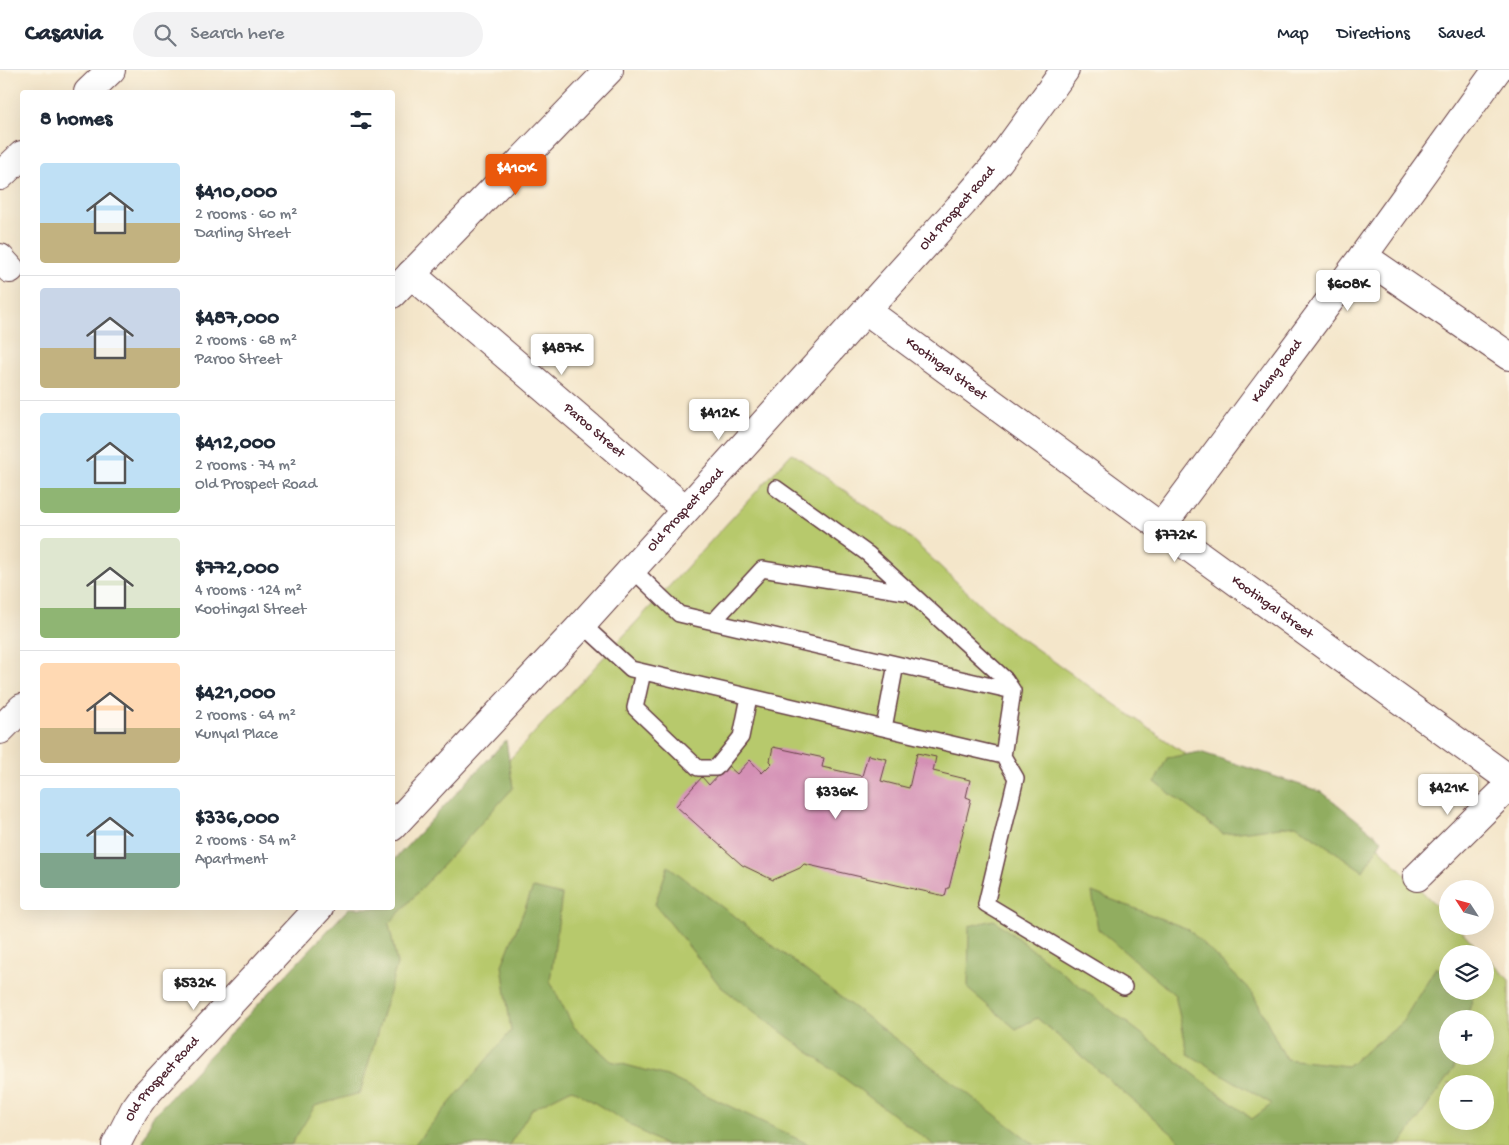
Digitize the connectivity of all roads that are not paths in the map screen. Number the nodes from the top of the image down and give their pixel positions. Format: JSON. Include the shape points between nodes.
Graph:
{"nodes":[{"id":1,"x":111,"y":70,"type":"edge"},
{"id":2,"x":609,"y":70,"type":"edge"},
{"id":3,"x":1065,"y":70,"type":"edge"},
{"id":4,"x":1497,"y":70,"type":"edge"},
{"id":5,"x":90,"y":90,"type":"edge"},
{"id":6,"x":20,"y":157,"type":"edge"},
{"id":7,"x":0,"y":176,"type":"edge"},
{"id":8,"x":1363,"y":256,"type":"junction"},
{"id":9,"x":412,"y":274,"type":"junction"},
{"id":10,"x":395,"y":291,"type":"edge"},
{"id":11,"x":867,"y":311,"type":"junction"},
{"id":12,"x":1509,"y":356,"type":"edge"},
{"id":13,"x":776,"y":488,"type":"dead end"},
{"id":14,"x":685,"y":509,"type":"junction"},
{"id":15,"x":1161,"y":527,"type":"junction"},
{"id":16,"x":632,"y":569,"type":"junction"},
{"id":17,"x":911,"y":593,"type":"junction"},
{"id":18,"x":713,"y":622,"type":"junction"},
{"id":19,"x":582,"y":624,"type":"junction"},
{"id":20,"x":896,"y":664,"type":"junction"},
{"id":21,"x":643,"y":672,"type":"junction"},
{"id":22,"x":1013,"y":691,"type":"junction"},
{"id":23,"x":749,"y":696,"type":"junction"},
{"id":24,"x":20,"y":710,"type":"edge"},
{"id":25,"x":884,"y":728,"type":"junction"},
{"id":26,"x":0,"y":730,"type":"edge"},
{"id":27,"x":1003,"y":756,"type":"junction"},
{"id":28,"x":1509,"y":779,"type":"edge"},
{"id":29,"x":1509,"y":786,"type":"edge"},
{"id":30,"x":395,"y":824,"type":"edge"},
{"id":31,"x":1417,"y":877,"type":"dead end"},
{"id":32,"x":316,"y":910,"type":"edge"},
{"id":33,"x":1124,"y":987,"type":"dead end"},
{"id":34,"x":116,"y":1145,"type":"edge"}],
"edges":[{"from":1,"to":5,"type":"street"},
{"from":2,"to":9,"type":"street"},
{"from":3,"to":11,"type":"street","name":"Old Prospect Road","via":[[999,161]]},
{"from":4,"to":8,"type":"street","name":"Kalang Road"},
{"from":6,"to":7,"type":"street"},
{"from":8,"to":12,"type":"street"},
{"from":8,"to":15,"type":"street","name":"Kalang Road"},
{"from":9,"to":10,"type":"street"},
{"from":9,"to":14,"type":"street","name":"Paroo Street"},
{"from":11,"to":14,"type":"street","name":"Old Prospect Road"},
{"from":11,"to":15,"type":"street","name":"Kootingal Street"},
{"from":13,"to":17,"type":"lane","via":[[868,554]]},
{"from":14,"to":16,"type":"street","name":"Old Prospect Road"},
{"from":15,"to":28,"type":"street","name":"Kootingal Street"},
{"from":16,"to":18,"type":"lane","via":[[679,614]]},
{"from":16,"to":19,"type":"street","name":"Old Prospect Road"},
{"from":17,"to":18,"type":"lane","via":[[762,569]]},
{"from":17,"to":22,"type":"lane","via":[[1005,679]]},
{"from":18,"to":20,"type":"lane"},
{"from":19,"to":21,"type":"lane","via":[[630,669]]},
{"from":19,"to":30,"type":"street","name":"Old Prospect Road"},
{"from":20,"to":22,"type":"lane"},
{"from":20,"to":25,"type":"lane"},
{"from":21,"to":23,"type":"lane"},
{"from":21,"to":23,"type":"lane","via":[[635,708],[698,768],[716,768],[741,737]]},
{"from":22,"to":27,"type":"lane"},
{"from":23,"to":25,"type":"lane"},
{"from":24,"to":26,"type":"street"},
{"from":25,"to":27,"type":"lane"},
{"from":27,"to":33,"type":"lane","via":[[1016,778],[986,904]]},
{"from":29,"to":31,"type":"street"},
{"from":32,"to":34,"type":"street","name":"Old Prospect Road","via":[[144,1096]]}]}
